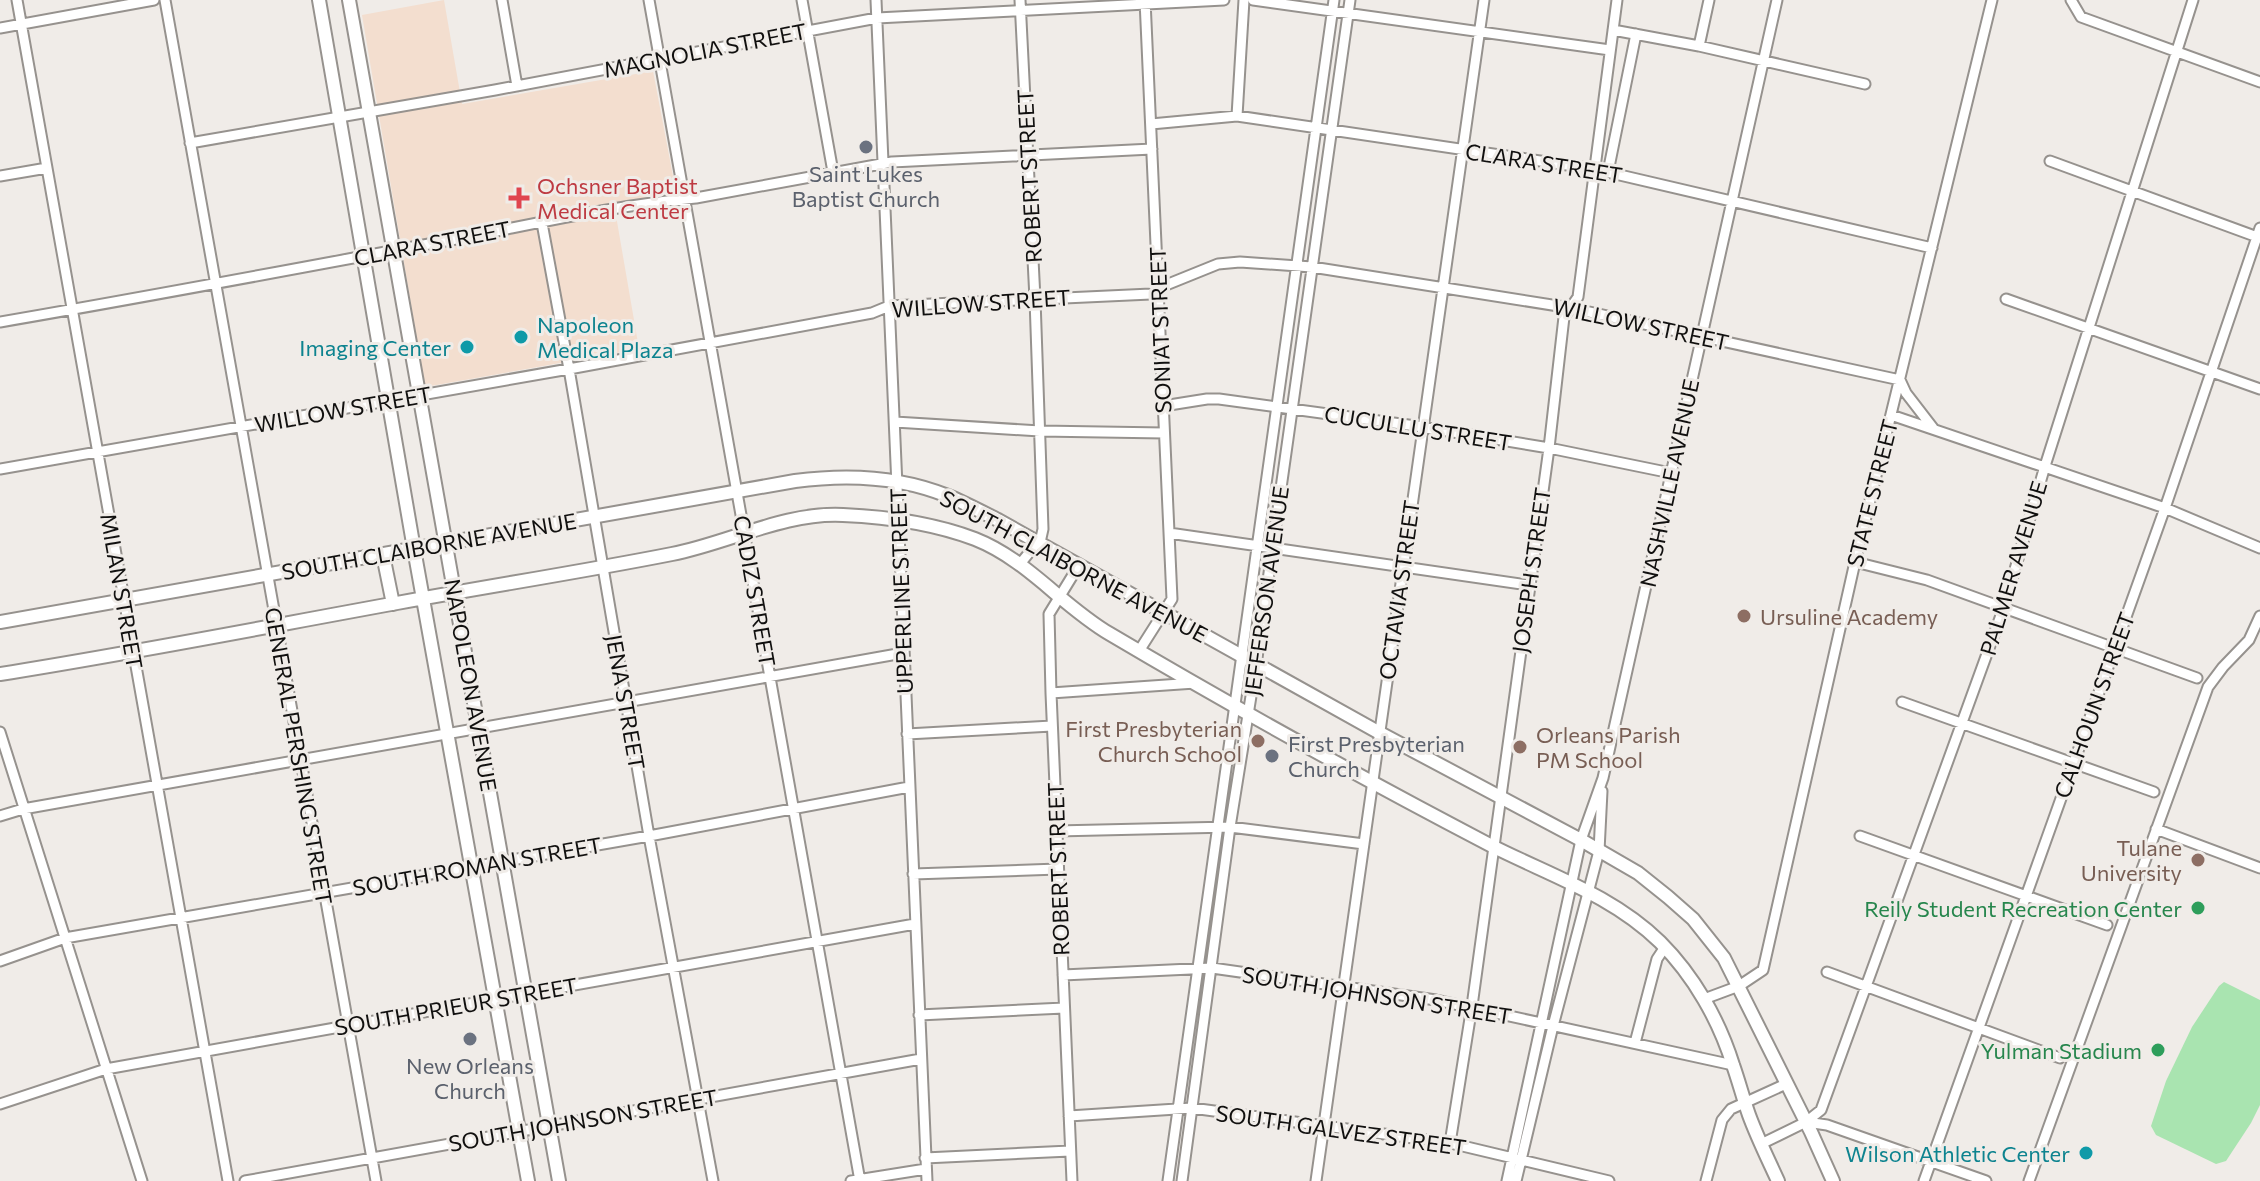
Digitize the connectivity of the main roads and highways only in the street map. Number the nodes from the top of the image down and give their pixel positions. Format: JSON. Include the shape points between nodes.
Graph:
{"nodes":[{"id":1,"x":319,"y":0,"type":"edge"},
{"id":2,"x":349,"y":0,"type":"edge"},
{"id":3,"x":446,"y":543,"type":"junction"},
{"id":4,"x":414,"y":549,"type":"junction"},
{"id":5,"x":383,"y":555,"type":"junction"},
{"id":6,"x":454,"y":593,"type":"junction"},
{"id":7,"x":423,"y":598,"type":"junction"},
{"id":8,"x":393,"y":604,"type":"junction"},
{"id":9,"x":0,"y":622,"type":"edge"},
{"id":10,"x":0,"y":674,"type":"edge"},
{"id":11,"x":528,"y":1181,"type":"edge"},
{"id":12,"x":559,"y":1181,"type":"edge"},
{"id":13,"x":1778,"y":1181,"type":"edge"},
{"id":14,"x":1833,"y":1181,"type":"edge"}],
"edges":[{"from":1,"to":4,"type":"main road","name":"NAPOLEON AVENUE"},
{"from":2,"to":3,"type":"main road","name":"NAPOLEON AVENUE"},
{"from":3,"to":4,"type":"main road","name":"SOUTH CLAIBORNE AVENUE"},
{"from":3,"to":6,"type":"main road","name":"NAPOLEON AVENUE"},
{"from":3,"to":14,"type":"main road","name":"SOUTH CLAIBORNE AVENUE","via":[[817,478],[897,481],[948,496],[1638,873],[1693,919],[1724,958]]},
{"from":4,"to":5,"type":"main road","name":"SOUTH CLAIBORNE AVENUE"},
{"from":4,"to":7,"type":"main road","name":"NAPOLEON AVENUE"},
{"from":5,"to":8,"type":"main road"},
{"from":5,"to":9,"type":"main road","name":"SOUTH CLAIBORNE AVENUE"},
{"from":6,"to":7,"type":"main road","name":"SOUTH CLAIBORNE AVENUE"},
{"from":6,"to":12,"type":"main road","name":"NAPOLEON AVENUE"},
{"from":6,"to":13,"type":"main road","name":"SOUTH CLAIBORNE AVENUE","via":[[677,553],[793,520],[836,515],[898,519],[978,540],[1020,564],[1103,631],[1639,923],[1665,947],[1704,999]]},
{"from":7,"to":8,"type":"main road","name":"SOUTH CLAIBORNE AVENUE"},
{"from":7,"to":11,"type":"main road","name":"NAPOLEON AVENUE"},
{"from":8,"to":10,"type":"main road","name":"SOUTH CLAIBORNE AVENUE"}]}
